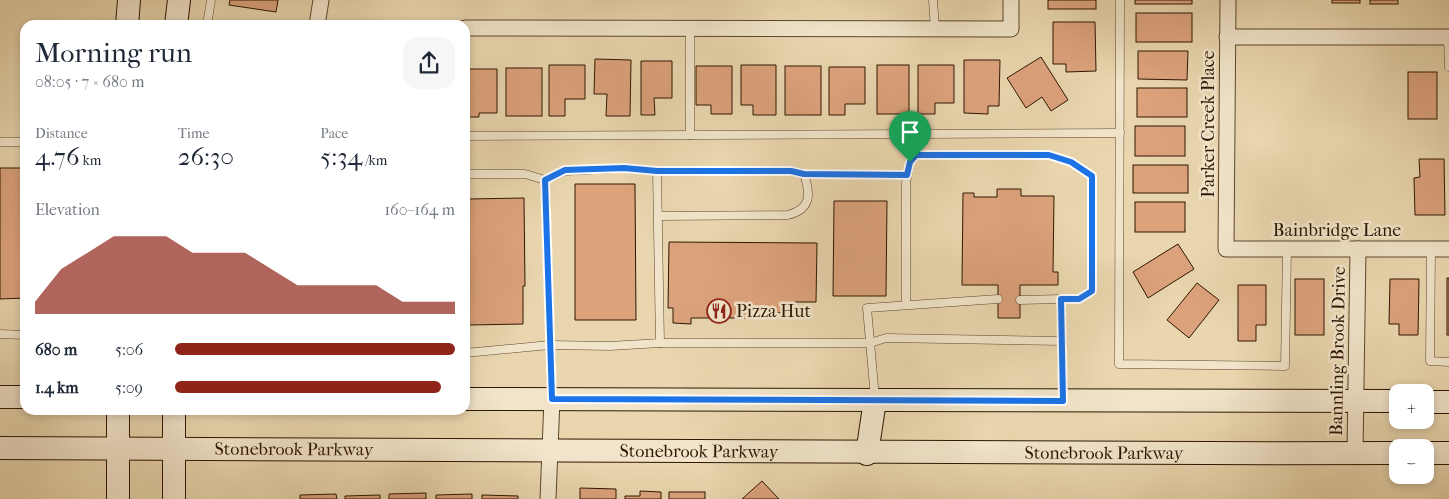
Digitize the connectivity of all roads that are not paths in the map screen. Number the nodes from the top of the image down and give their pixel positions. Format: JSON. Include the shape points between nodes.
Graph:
{"nodes":[{"id":1,"x":129,"y":0,"type":"edge"},
{"id":2,"x":178,"y":0,"type":"edge"},
{"id":3,"x":210,"y":0,"type":"edge"},
{"id":4,"x":321,"y":0,"type":"edge"},
{"id":5,"x":934,"y":0,"type":"edge"},
{"id":6,"x":1011,"y":0,"type":"edge"},
{"id":7,"x":1120,"y":0,"type":"edge"},
{"id":8,"x":1228,"y":0,"type":"edge"},
{"id":9,"x":127,"y":20,"type":"edge"},
{"id":10,"x":176,"y":20,"type":"edge"},
{"id":11,"x":208,"y":20,"type":"edge"},
{"id":12,"x":318,"y":20,"type":"edge"},
{"id":13,"x":470,"y":28,"type":"edge"},
{"id":14,"x":690,"y":29,"type":"junction"},
{"id":15,"x":935,"y":29,"type":"junction"},
{"id":16,"x":1227,"y":37,"type":"junction"},
{"id":17,"x":1448,"y":37,"type":"edge"},
{"id":18,"x":1449,"y":67,"type":"edge"},
{"id":19,"x":1120,"y":133,"type":"junction"},
{"id":20,"x":690,"y":135,"type":"junction"},
{"id":21,"x":470,"y":136,"type":"edge"},
{"id":22,"x":0,"y":142,"type":"edge"},
{"id":23,"x":20,"y":142,"type":"edge"},
{"id":24,"x":657,"y":171,"type":"junction"},
{"id":25,"x":470,"y":174,"type":"edge"},
{"id":26,"x":804,"y":174,"type":"junction"},
{"id":27,"x":907,"y":175,"type":"junction"},
{"id":28,"x":545,"y":180,"type":"junction"},
{"id":29,"x":659,"y":216,"type":"junction"},
{"id":30,"x":1226,"y":249,"type":"joint"},
{"id":31,"x":1287,"y":249,"type":"junction"},
{"id":32,"x":1358,"y":249,"type":"junction"},
{"id":33,"x":1431,"y":249,"type":"junction"},
{"id":34,"x":1449,"y":249,"type":"edge"},
{"id":35,"x":1061,"y":299,"type":"junction"},
{"id":36,"x":998,"y":300,"type":"dead end"},
{"id":37,"x":1020,"y":300,"type":"dead end"},
{"id":38,"x":906,"y":305,"type":"junction"},
{"id":39,"x":0,"y":334,"type":"edge"},
{"id":40,"x":20,"y":335,"type":"edge"},
{"id":41,"x":1062,"y":341,"type":"junction"},
{"id":42,"x":660,"y":343,"type":"junction"},
{"id":43,"x":870,"y":343,"type":"junction"},
{"id":44,"x":550,"y":345,"type":"junction"},
{"id":45,"x":470,"y":352,"type":"edge"},
{"id":46,"x":1449,"y":362,"type":"edge"},
{"id":47,"x":0,"y":397,"type":"edge"},
{"id":48,"x":20,"y":398,"type":"edge"},
{"id":49,"x":470,"y":399,"type":"edge"},
{"id":50,"x":552,"y":399,"type":"junction"},
{"id":51,"x":875,"y":400,"type":"junction"},
{"id":52,"x":1063,"y":401,"type":"junction"},
{"id":53,"x":1355,"y":401,"type":"junction"},
{"id":54,"x":1389,"y":402,"type":"edge"},
{"id":55,"x":1434,"y":402,"type":"edge"},
{"id":56,"x":1449,"y":402,"type":"edge"},
{"id":57,"x":118,"y":415,"type":"edge"},
{"id":58,"x":174,"y":415,"type":"edge"},
{"id":59,"x":0,"y":448,"type":"edge"},
{"id":60,"x":118,"y":448,"type":"junction"},
{"id":61,"x":174,"y":448,"type":"junction"},
{"id":62,"x":549,"y":449,"type":"junction"},
{"id":63,"x":1355,"y":453,"type":"junction"},
{"id":64,"x":1389,"y":453,"type":"edge"},
{"id":65,"x":1434,"y":453,"type":"edge"},
{"id":66,"x":1449,"y":453,"type":"edge"},
{"id":67,"x":867,"y":454,"type":"junction"},
{"id":68,"x":118,"y":499,"type":"edge"},
{"id":69,"x":174,"y":499,"type":"edge"},
{"id":70,"x":548,"y":499,"type":"edge"}],
"edges":[{"from":1,"to":9,"type":"main road"},
{"from":2,"to":10,"type":"main road"},
{"from":3,"to":11,"type":"lane"},
{"from":4,"to":12,"type":"street"},
{"from":5,"to":15,"type":"lane"},
{"from":6,"to":15,"type":"street","via":[[1011,29]]},
{"from":7,"to":19,"type":"lane"},
{"from":8,"to":16,"type":"street","name":"Parker Creek Place"},
{"from":13,"to":14,"type":"street"},
{"from":14,"to":15,"type":"street"},
{"from":14,"to":20,"type":"lane"},
{"from":16,"to":17,"type":"street"},
{"from":16,"to":30,"type":"street","name":"Parker Creek Place"},
{"from":17,"to":18,"type":"lane"},
{"from":19,"to":20,"type":"lane"},
{"from":19,"to":31,"type":"lane","via":[[1119,364],[1284,366]]},
{"from":20,"to":21,"type":"lane"},
{"from":22,"to":23,"type":"lane"},
{"from":24,"to":26,"type":"lane","via":[[791,171]]},
{"from":24,"to":28,"type":"lane","via":[[624,168],[565,170]]},
{"from":24,"to":29,"type":"lane"},
{"from":25,"to":28,"type":"lane","via":[[525,174]]},
{"from":26,"to":27,"type":"lane"},
{"from":26,"to":29,"type":"lane","via":[[806,205],[801,212],[788,215]]},
{"from":27,"to":35,"type":"lane","via":[[910,162],[916,155],[1049,155],[1071,162],[1092,176],[1092,291],[1079,299]]},
{"from":27,"to":38,"type":"lane"},
{"from":28,"to":44,"type":"lane"},
{"from":29,"to":42,"type":"lane"},
{"from":30,"to":31,"type":"street","name":"Bainbridge Lane"},
{"from":31,"to":32,"type":"street","name":"Bainbridge Lane"},
{"from":32,"to":33,"type":"street","name":"Bainbridge Lane"},
{"from":32,"to":53,"type":"street","name":"Bannling Brook Drive"},
{"from":33,"to":34,"type":"street","name":"Bainbridge Lane"},
{"from":33,"to":46,"type":"lane","via":[[1430,361]]},
{"from":35,"to":37,"type":"lane"},
{"from":35,"to":41,"type":"lane"},
{"from":36,"to":38,"type":"lane"},
{"from":38,"to":43,"type":"lane","via":[[868,308]]},
{"from":39,"to":40,"type":"lane"},
{"from":41,"to":43,"type":"lane","via":[[886,338]]},
{"from":41,"to":52,"type":"lane"},
{"from":42,"to":43,"type":"lane"},
{"from":42,"to":44,"type":"lane"},
{"from":43,"to":51,"type":"lane"},
{"from":44,"to":45,"type":"lane"},
{"from":44,"to":50,"type":"lane"},
{"from":47,"to":48,"type":"main road"},
{"from":49,"to":50,"type":"main road"},
{"from":50,"to":51,"type":"main road"},
{"from":50,"to":62,"type":"street"},
{"from":51,"to":52,"type":"main road"},
{"from":51,"to":67,"type":"main road"},
{"from":52,"to":53,"type":"main road"},
{"from":53,"to":54,"type":"main road"},
{"from":53,"to":63,"type":"street","name":"Bannling Brook Drive"},
{"from":55,"to":56,"type":"main road"},
{"from":57,"to":60,"type":"main road"},
{"from":58,"to":61,"type":"main road"},
{"from":59,"to":60,"type":"main road","name":"Stonebrook Parkway"},
{"from":60,"to":61,"type":"main road","name":"Stonebrook Parkway"},
{"from":60,"to":68,"type":"main road"},
{"from":61,"to":62,"type":"main road","name":"Stonebrook Parkway"},
{"from":61,"to":69,"type":"main road"},
{"from":62,"to":67,"type":"main road","name":"Stonebrook Parkway"},
{"from":62,"to":70,"type":"street"},
{"from":63,"to":64,"type":"main road","name":"Stonebrook Parkway"},
{"from":63,"to":67,"type":"main road","name":"Stonebrook Parkway"},
{"from":65,"to":66,"type":"main road"}]}
